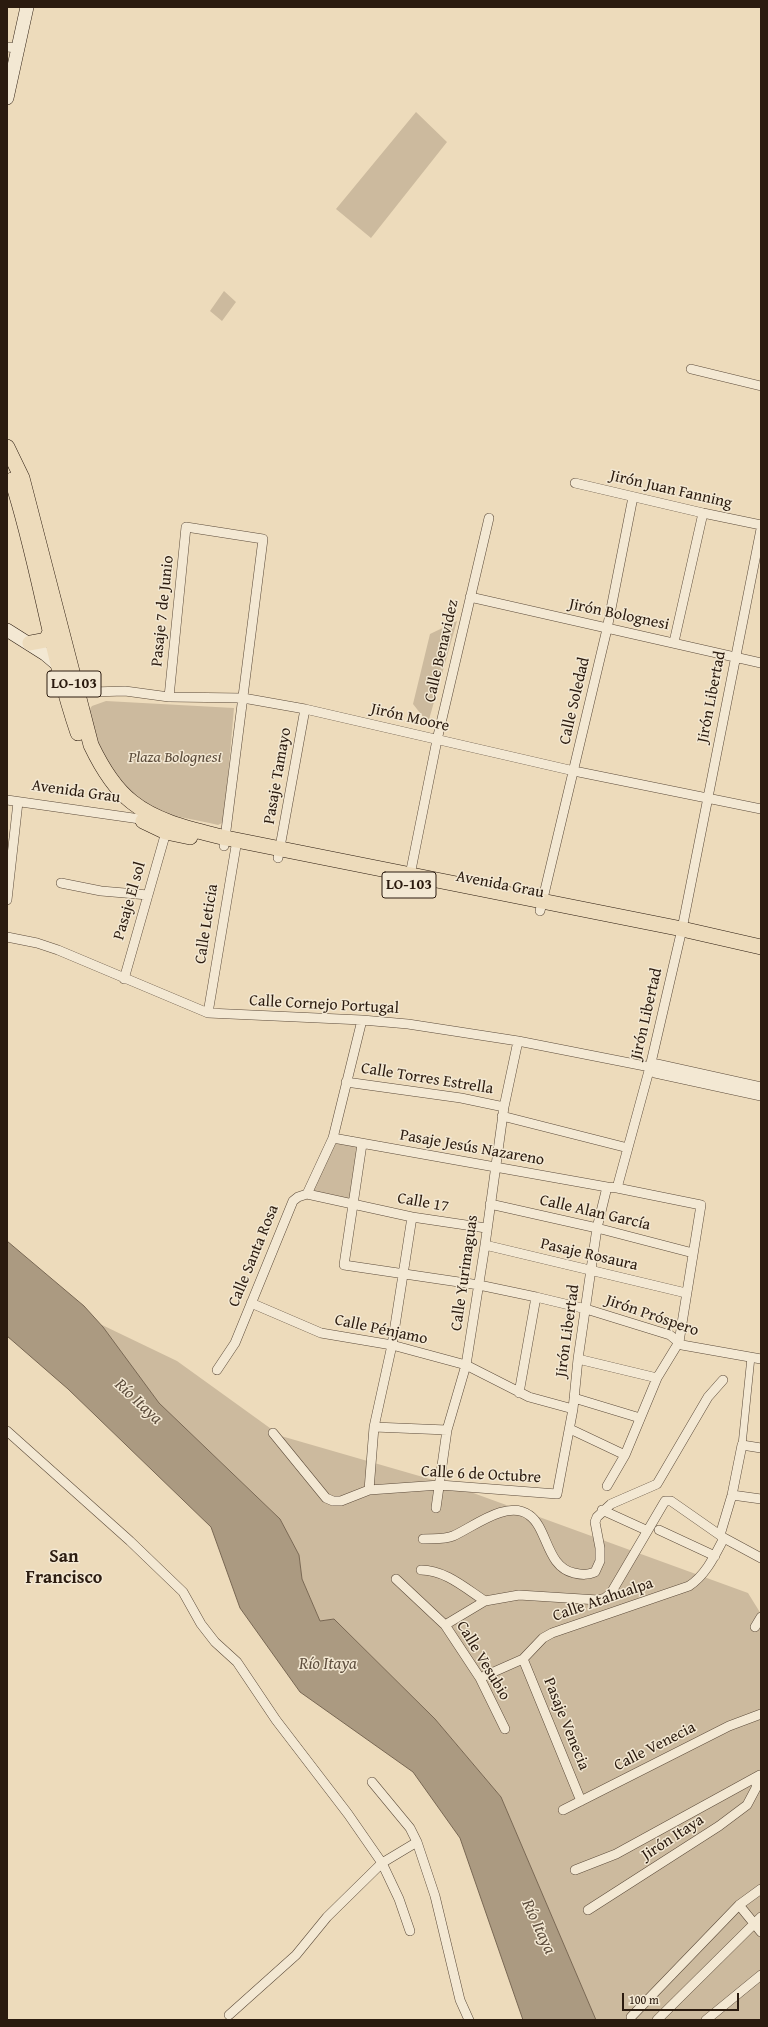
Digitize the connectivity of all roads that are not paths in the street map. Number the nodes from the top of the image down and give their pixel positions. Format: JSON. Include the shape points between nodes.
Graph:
{"nodes":[{"id":1,"x":27,"y":7,"type":"edge"},
{"id":2,"x":12,"y":47,"type":"edge"},
{"id":3,"x":7,"y":98,"type":"edge"},
{"id":4,"x":691,"y":370,"type":"dead end"},
{"id":5,"x":761,"y":386,"type":"edge"},
{"id":6,"x":7,"y":447,"type":"edge"},
{"id":7,"x":7,"y":469,"type":"edge"},
{"id":8,"x":575,"y":483,"type":"dead end"},
{"id":9,"x":633,"y":497,"type":"junction"},
{"id":10,"x":703,"y":513,"type":"junction"},
{"id":11,"x":489,"y":518,"type":"dead end"},
{"id":12,"x":761,"y":525,"type":"edge"},
{"id":13,"x":186,"y":527,"type":"joint"},
{"id":14,"x":761,"y":528,"type":"edge"},
{"id":15,"x":470,"y":597,"type":"junction"},
{"id":16,"x":607,"y":629,"type":"junction"},
{"id":17,"x":7,"y":630,"type":"edge"},
{"id":18,"x":51,"y":630,"type":"junction"},
{"id":19,"x":674,"y":642,"type":"junction"},
{"id":20,"x":30,"y":643,"type":"junction"},
{"id":21,"x":734,"y":658,"type":"junction"},
{"id":22,"x":761,"y":663,"type":"edge"},
{"id":23,"x":58,"y":665,"type":"junction"},
{"id":24,"x":74,"y":682,"type":"junction"},
{"id":25,"x":169,"y":697,"type":"junction"},
{"id":26,"x":243,"y":698,"type":"junction"},
{"id":27,"x":305,"y":709,"type":"junction"},
{"id":28,"x":437,"y":740,"type":"junction"},
{"id":29,"x":574,"y":770,"type":"junction"},
{"id":30,"x":708,"y":799,"type":"junction"},
{"id":31,"x":11,"y":800,"type":"edge"},
{"id":32,"x":761,"y":809,"type":"edge"},
{"id":33,"x":140,"y":819,"type":"junction"},
{"id":34,"x":166,"y":832,"type":"junction"},
{"id":35,"x":230,"y":843,"type":"junction"},
{"id":36,"x":279,"y":854,"type":"junction"},
{"id":37,"x":408,"y":880,"type":"junction"},
{"id":38,"x":61,"y":882,"type":"dead end"},
{"id":39,"x":148,"y":895,"type":"junction"},
{"id":40,"x":7,"y":900,"type":"edge"},
{"id":41,"x":541,"y":907,"type":"junction"},
{"id":42,"x":681,"y":933,"type":"junction"},
{"id":43,"x":7,"y":937,"type":"edge"},
{"id":44,"x":761,"y":947,"type":"edge"},
{"id":45,"x":761,"y":955,"type":"edge"},
{"id":46,"x":124,"y":979,"type":"junction"},
{"id":47,"x":208,"y":1013,"type":"junction"},
{"id":48,"x":362,"y":1020,"type":"junction"},
{"id":49,"x":518,"y":1042,"type":"junction"},
{"id":50,"x":650,"y":1067,"type":"junction"},
{"id":51,"x":346,"y":1082,"type":"junction"},
{"id":52,"x":761,"y":1087,"type":"edge"},
{"id":53,"x":761,"y":1096,"type":"edge"},
{"id":54,"x":503,"y":1111,"type":"junction"},
{"id":55,"x":333,"y":1138,"type":"junction"},
{"id":56,"x":362,"y":1144,"type":"junction"},
{"id":57,"x":628,"y":1148,"type":"junction"},
{"id":58,"x":495,"y":1165,"type":"junction"},
{"id":59,"x":607,"y":1186,"type":"junction"},
{"id":60,"x":617,"y":1188,"type":"junction"},
{"id":61,"x":307,"y":1194,"type":"junction"},
{"id":62,"x":490,"y":1204,"type":"junction"},
{"id":63,"x":354,"y":1205,"type":"junction"},
{"id":64,"x":412,"y":1217,"type":"junction"},
{"id":65,"x":486,"y":1228,"type":"junction"},
{"id":66,"x":597,"y":1228,"type":"junction"},
{"id":67,"x":485,"y":1245,"type":"junction"},
{"id":68,"x":693,"y":1253,"type":"junction"},
{"id":69,"x":591,"y":1271,"type":"junction"},
{"id":70,"x":403,"y":1273,"type":"junction"},
{"id":71,"x":479,"y":1285,"type":"junction"},
{"id":72,"x":686,"y":1293,"type":"junction"},
{"id":73,"x":536,"y":1297,"type":"junction"},
{"id":74,"x":251,"y":1303,"type":"junction"},
{"id":75,"x":586,"y":1309,"type":"junction"},
{"id":76,"x":678,"y":1342,"type":"junction"},
{"id":77,"x":392,"y":1345,"type":"junction"},
{"id":78,"x":751,"y":1357,"type":"junction"},
{"id":79,"x":578,"y":1359,"type":"junction"},
{"id":80,"x":761,"y":1359,"type":"edge"},
{"id":81,"x":466,"y":1365,"type":"junction"},
{"id":82,"x":217,"y":1370,"type":"dead end"},
{"id":83,"x":657,"y":1378,"type":"junction"},
{"id":84,"x":723,"y":1380,"type":"dead end"},
{"id":85,"x":519,"y":1393,"type":"junction"},
{"id":86,"x":574,"y":1398,"type":"junction"},
{"id":87,"x":573,"y":1409,"type":"junction"},
{"id":88,"x":640,"y":1418,"type":"junction"},
{"id":89,"x":374,"y":1427,"type":"junction"},
{"id":90,"x":570,"y":1429,"type":"junction"},
{"id":91,"x":447,"y":1430,"type":"junction"},
{"id":92,"x":7,"y":1431,"type":"edge"},
{"id":93,"x":273,"y":1433,"type":"dead end"},
{"id":94,"x":742,"y":1445,"type":"junction"},
{"id":95,"x":761,"y":1448,"type":"edge"},
{"id":96,"x":625,"y":1455,"type":"junction"},
{"id":97,"x":440,"y":1485,"type":"junction"},
{"id":98,"x":607,"y":1486,"type":"dead end"},
{"id":99,"x":370,"y":1490,"type":"junction"},
{"id":100,"x":557,"y":1494,"type":"joint"},
{"id":101,"x":732,"y":1495,"type":"junction"},
{"id":102,"x":761,"y":1499,"type":"edge"},
{"id":103,"x":436,"y":1508,"type":"dead end"},
{"id":104,"x":602,"y":1510,"type":"junction"},
{"id":105,"x":646,"y":1530,"type":"junction"},
{"id":106,"x":659,"y":1530,"type":"dead end"},
{"id":107,"x":722,"y":1536,"type":"junction"},
{"id":108,"x":423,"y":1539,"type":"dead end"},
{"id":109,"x":715,"y":1556,"type":"junction"},
{"id":110,"x":761,"y":1558,"type":"edge"},
{"id":111,"x":421,"y":1570,"type":"dead end"},
{"id":112,"x":396,"y":1579,"type":"dead end"},
{"id":113,"x":485,"y":1602,"type":"junction"},
{"id":114,"x":761,"y":1617,"type":"edge"},
{"id":115,"x":444,"y":1625,"type":"junction"},
{"id":116,"x":755,"y":1627,"type":"dead end"},
{"id":117,"x":523,"y":1659,"type":"junction"},
{"id":118,"x":480,"y":1678,"type":"junction"},
{"id":119,"x":761,"y":1714,"type":"edge"},
{"id":120,"x":504,"y":1729,"type":"dead end"},
{"id":121,"x":759,"y":1776,"type":"edge"},
{"id":122,"x":372,"y":1782,"type":"dead end"},
{"id":123,"x":581,"y":1801,"type":"junction"},
{"id":124,"x":563,"y":1810,"type":"dead end"},
{"id":125,"x":417,"y":1842,"type":"junction"},
{"id":126,"x":382,"y":1863,"type":"junction"},
{"id":127,"x":575,"y":1870,"type":"dead end"},
{"id":128,"x":761,"y":1889,"type":"edge"},
{"id":129,"x":739,"y":1905,"type":"junction"},
{"id":130,"x":588,"y":1910,"type":"dead end"},
{"id":131,"x":757,"y":1920,"type":"edge"},
{"id":132,"x":410,"y":1931,"type":"dead end"},
{"id":133,"x":761,"y":1932,"type":"edge"},
{"id":134,"x":761,"y":1976,"type":"edge"},
{"id":135,"x":229,"y":2015,"type":"dead end"},
{"id":136,"x":631,"y":2016,"type":"dead end"},
{"id":137,"x":469,"y":2020,"type":"edge"},
{"id":138,"x":657,"y":2020,"type":"edge"},
{"id":139,"x":706,"y":2020,"type":"edge"}],
"edges":[{"from":1,"to":2,"type":"main road"},
{"from":2,"to":3,"type":"main road"},
{"from":4,"to":5,"type":"street"},
{"from":6,"to":24,"type":"main road","number":"LO-103","via":[[24,485]]},
{"from":7,"to":18,"type":"main road","number":"LO-103"},
{"from":8,"to":9,"type":"street","name":"Jirón Juan Fanning"},
{"from":9,"to":10,"type":"street","name":"Jirón Juan Fanning"},
{"from":9,"to":16,"type":"street","name":"Calle Soledad"},
{"from":10,"to":12,"type":"street","name":"Jirón Juan Fanning"},
{"from":10,"to":19,"type":"street"},
{"from":11,"to":15,"type":"street","name":"Calle Benavidez"},
{"from":13,"to":25,"type":"street","name":"Pasaje 7 de Junio"},
{"from":13,"to":26,"type":"street","name":"Calle Leticia","via":[[263,539]]},
{"from":14,"to":21,"type":"street","name":"Jirón Libertad"},
{"from":15,"to":16,"type":"street","name":"Jirón Bolognesi"},
{"from":15,"to":28,"type":"street","name":"Calle Benavidez"},
{"from":16,"to":19,"type":"street","name":"Jirón Bolognesi"},
{"from":16,"to":29,"type":"street","name":"Calle Soledad"},
{"from":17,"to":20,"type":"main road"},
{"from":18,"to":20,"type":"main road","via":[[46,640]]},
{"from":18,"to":23,"type":"main road","number":"LO-103"},
{"from":19,"to":21,"type":"street","name":"Jirón Bolognesi"},
{"from":20,"to":23,"type":"main road"},
{"from":21,"to":22,"type":"street","name":"Jirón Bolognesi"},
{"from":21,"to":30,"type":"street","name":"Jirón Libertad"},
{"from":23,"to":24,"type":"street","name":"Jirón Moore"},
{"from":23,"to":33,"type":"main road","name":"Avenida Grau","number":"LO-103","via":[[87,759],[107,791],[122,807]]},
{"from":24,"to":25,"type":"street","name":"Jirón Moore","via":[[92,692],[136,692]]},
{"from":24,"to":35,"type":"main road","number":"LO-103","via":[[91,745],[102,766],[132,802],[152,815]]},
{"from":25,"to":26,"type":"street","name":"Jirón Moore"},
{"from":26,"to":27,"type":"street","name":"Jirón Moore"},
{"from":26,"to":35,"type":"street","name":"Calle Leticia"},
{"from":27,"to":28,"type":"street","name":"Jirón Moore"},
{"from":27,"to":36,"type":"street","name":"Pasaje Tamayo"},
{"from":28,"to":29,"type":"street","name":"Jirón Moore"},
{"from":28,"to":37,"type":"street","name":"Calle Benavidez"},
{"from":29,"to":30,"type":"street","name":"Jirón Moore"},
{"from":29,"to":41,"type":"street","name":"Calle Soledad"},
{"from":30,"to":32,"type":"street","name":"Jirón Moore"},
{"from":30,"to":42,"type":"street","name":"Jirón Libertad"},
{"from":31,"to":33,"type":"street","name":"Avenida Grau"},
{"from":31,"to":40,"type":"street"},
{"from":33,"to":34,"type":"main road","name":"Avenida Grau","number":"LO-103"},
{"from":34,"to":35,"type":"main road","name":"Avenida Grau","number":"LO-103"},
{"from":34,"to":39,"type":"street","name":"Pasaje El sol"},
{"from":35,"to":36,"type":"main road","name":"Avenida Grau","number":"LO-103"},
{"from":35,"to":47,"type":"street","name":"Calle Leticia"},
{"from":36,"to":37,"type":"main road","name":"Avenida Grau","number":"LO-103"},
{"from":37,"to":41,"type":"main road","name":"Avenida Grau","number":"LO-103"},
{"from":38,"to":39,"type":"street","via":[[101,891]]},
{"from":39,"to":46,"type":"street","name":"Pasaje El sol"},
{"from":41,"to":42,"type":"main road","name":"Avenida Grau","number":"LO-103"},
{"from":42,"to":44,"type":"main road","name":"Avenida Grau","number":"LO-103"},
{"from":42,"to":45,"type":"main road","name":"Avenida Grau","number":"LO-103"},
{"from":42,"to":50,"type":"street","name":"Jirón Libertad"},
{"from":43,"to":46,"type":"street","name":"Calle Cornejo Portugal","via":[[58,950]]},
{"from":46,"to":47,"type":"street","name":"Calle Cornejo Portugal"},
{"from":47,"to":48,"type":"street","name":"Calle Cornejo Portugal"},
{"from":48,"to":49,"type":"street","name":"Calle Cornejo Portugal","via":[[408,1024]]},
{"from":48,"to":51,"type":"street"},
{"from":49,"to":50,"type":"street","name":"Calle Cornejo Portugal"},
{"from":49,"to":54,"type":"street","name":"Calle Yurimaguas"},
{"from":50,"to":52,"type":"street","via":[[657,1064]]},
{"from":50,"to":53,"type":"street","via":[[655,1073]]},
{"from":50,"to":57,"type":"street","name":"Jirón Libertad"},
{"from":51,"to":54,"type":"street","name":"Calle Torres Estrella","via":[[461,1098]]},
{"from":51,"to":55,"type":"street"},
{"from":54,"to":57,"type":"street","name":"Calle Torres Estrella"},
{"from":54,"to":58,"type":"street","name":"Calle Yurimaguas"},
{"from":55,"to":56,"type":"street","name":"Pasaje Jesús Nazareno"},
{"from":55,"to":61,"type":"street"},
{"from":56,"to":58,"type":"street","name":"Pasaje Jesús Nazareno"},
{"from":56,"to":63,"type":"street"},
{"from":57,"to":60,"type":"street","name":"Jirón Libertad"},
{"from":58,"to":59,"type":"street","name":"Pasaje Jesús Nazareno"},
{"from":58,"to":62,"type":"street","name":"Calle Yurimaguas"},
{"from":59,"to":60,"type":"street"},
{"from":59,"to":66,"type":"street","name":"Jirón Libertad"},
{"from":60,"to":68,"type":"street","via":[[701,1205]]},
{"from":61,"to":63,"type":"street","name":"Calle 17"},
{"from":61,"to":74,"type":"street","name":"Calle Santa Rosa","via":[[293,1201]]},
{"from":62,"to":65,"type":"street","name":"Calle Yurimaguas"},
{"from":62,"to":66,"type":"street","name":"Calle Alan García"},
{"from":63,"to":64,"type":"street","name":"Calle 17"},
{"from":63,"to":70,"type":"street","name":"Jirón Próspero","via":[[344,1264]]},
{"from":64,"to":65,"type":"street","name":"Calle 17"},
{"from":64,"to":70,"type":"street"},
{"from":65,"to":67,"type":"street","name":"Calle Yurimaguas"},
{"from":66,"to":68,"type":"street","name":"Calle Alan García"},
{"from":66,"to":69,"type":"street","name":"Jirón Libertad"},
{"from":67,"to":69,"type":"street","name":"Pasaje Rosaura"},
{"from":67,"to":71,"type":"street","name":"Calle Yurimaguas"},
{"from":68,"to":72,"type":"street"},
{"from":69,"to":72,"type":"street","name":"Pasaje Rosaura"},
{"from":69,"to":75,"type":"street","name":"Jirón Libertad"},
{"from":70,"to":71,"type":"street","name":"Jirón Próspero"},
{"from":70,"to":77,"type":"street"},
{"from":71,"to":73,"type":"street","name":"Jirón Próspero"},
{"from":71,"to":81,"type":"street","name":"Calle Yurimaguas"},
{"from":72,"to":76,"type":"street"},
{"from":73,"to":75,"type":"street","name":"Jirón Próspero"},
{"from":73,"to":85,"type":"street"},
{"from":74,"to":77,"type":"street","name":"Calle Pénjamo","via":[[320,1333]]},
{"from":74,"to":82,"type":"street","name":"Calle Santa Rosa","via":[[235,1343]]},
{"from":75,"to":76,"type":"street","name":"Jirón Próspero","via":[[670,1335]]},
{"from":75,"to":79,"type":"street","name":"Jirón Libertad"},
{"from":76,"to":78,"type":"street","name":"Jirón Próspero","via":[[682,1345]]},
{"from":76,"to":83,"type":"street"},
{"from":77,"to":81,"type":"street","name":"Calle Pénjamo"},
{"from":77,"to":89,"type":"street"},
{"from":78,"to":80,"type":"street","name":"Jirón Próspero"},
{"from":78,"to":94,"type":"street","name":"Calle Atahualpa"},
{"from":79,"to":83,"type":"street"},
{"from":79,"to":86,"type":"street","name":"Jirón Libertad"},
{"from":81,"to":85,"type":"street","name":"Calle Pénjamo"},
{"from":81,"to":91,"type":"street","name":"Calle Yurimaguas"},
{"from":83,"to":88,"type":"street"},
{"from":84,"to":104,"type":"street","via":[[708,1397],[657,1484]]},
{"from":85,"to":87,"type":"street","name":"Calle Pénjamo"},
{"from":86,"to":87,"type":"street","name":"Jirón Libertad"},
{"from":86,"to":88,"type":"street"},
{"from":87,"to":90,"type":"street","name":"Jirón Libertad"},
{"from":88,"to":96,"type":"street"},
{"from":89,"to":91,"type":"street"},
{"from":89,"to":99,"type":"street"},
{"from":90,"to":96,"type":"street"},
{"from":90,"to":100,"type":"street","name":"Jirón Libertad"},
{"from":91,"to":97,"type":"street","name":"Calle Yurimaguas"},
{"from":92,"to":126,"type":"street","via":[[183,1592],[201,1624],[236,1662]]},
{"from":93,"to":99,"type":"street","name":"Calle 6 de Octubre","via":[[326,1498],[341,1501]]},
{"from":94,"to":95,"type":"street"},
{"from":94,"to":101,"type":"street","name":"Calle Atahualpa"},
{"from":96,"to":98,"type":"street"},
{"from":97,"to":99,"type":"street","name":"Calle 6 de Octubre"},
{"from":97,"to":100,"type":"street","name":"Calle 6 de Octubre"},
{"from":97,"to":103,"type":"street","name":"Calle Yurimaguas"},
{"from":101,"to":102,"type":"street"},
{"from":101,"to":107,"type":"street","name":"Calle Atahualpa"},
{"from":104,"to":105,"type":"street"},
{"from":104,"to":108,"type":"street","via":[[595,1522],[600,1561],[595,1572],[585,1575],[569,1572],[557,1564],[539,1528],[529,1515],[517,1511],[499,1513],[452,1536]]},
{"from":105,"to":107,"type":"street","via":[[665,1501],[670,1501]]},
{"from":105,"to":113,"type":"street","via":[[611,1593],[605,1598],[591,1600],[519,1595]]},
{"from":106,"to":109,"type":"street"},
{"from":107,"to":109,"type":"street","name":"Calle Atahualpa"},
{"from":107,"to":110,"type":"street"},
{"from":109,"to":117,"type":"street","name":"Calle Atahualpa","via":[[698,1580],[689,1586],[552,1633],[543,1638]]},
{"from":111,"to":113,"type":"street","via":[[432,1570],[450,1578]]},
{"from":112,"to":115,"type":"street","name":"Calle Vesubio"},
{"from":113,"to":115,"type":"street"},
{"from":114,"to":116,"type":"street"},
{"from":115,"to":118,"type":"street","name":"Calle Vesubio"},
{"from":117,"to":118,"type":"street","name":"Calle Atahualpa"},
{"from":117,"to":123,"type":"street","name":"Pasaje Venecia"},
{"from":118,"to":120,"type":"street","name":"Calle Vesubio"},
{"from":119,"to":123,"type":"street","name":"Calle Venecia","via":[[729,1726]]},
{"from":121,"to":127,"type":"street","name":"Jirón Itaya","via":[[622,1851]]},
{"from":121,"to":130,"type":"street","name":"Jirón Itaya","via":[[747,1805],[719,1826]]},
{"from":122,"to":125,"type":"street","via":[[410,1828]]},
{"from":123,"to":124,"type":"street","name":"Calle Venecia"},
{"from":125,"to":126,"type":"street"},
{"from":125,"to":137,"type":"street","via":[[435,1896],[460,2000]]},
{"from":126,"to":132,"type":"street","via":[[399,1899]]},
{"from":126,"to":135,"type":"street","via":[[327,1918],[296,1955]]},
{"from":128,"to":129,"type":"street"},
{"from":129,"to":131,"type":"street"},
{"from":129,"to":136,"type":"street"},
{"from":131,"to":133,"type":"street"},
{"from":131,"to":138,"type":"street"},
{"from":134,"to":139,"type":"street"}]}
